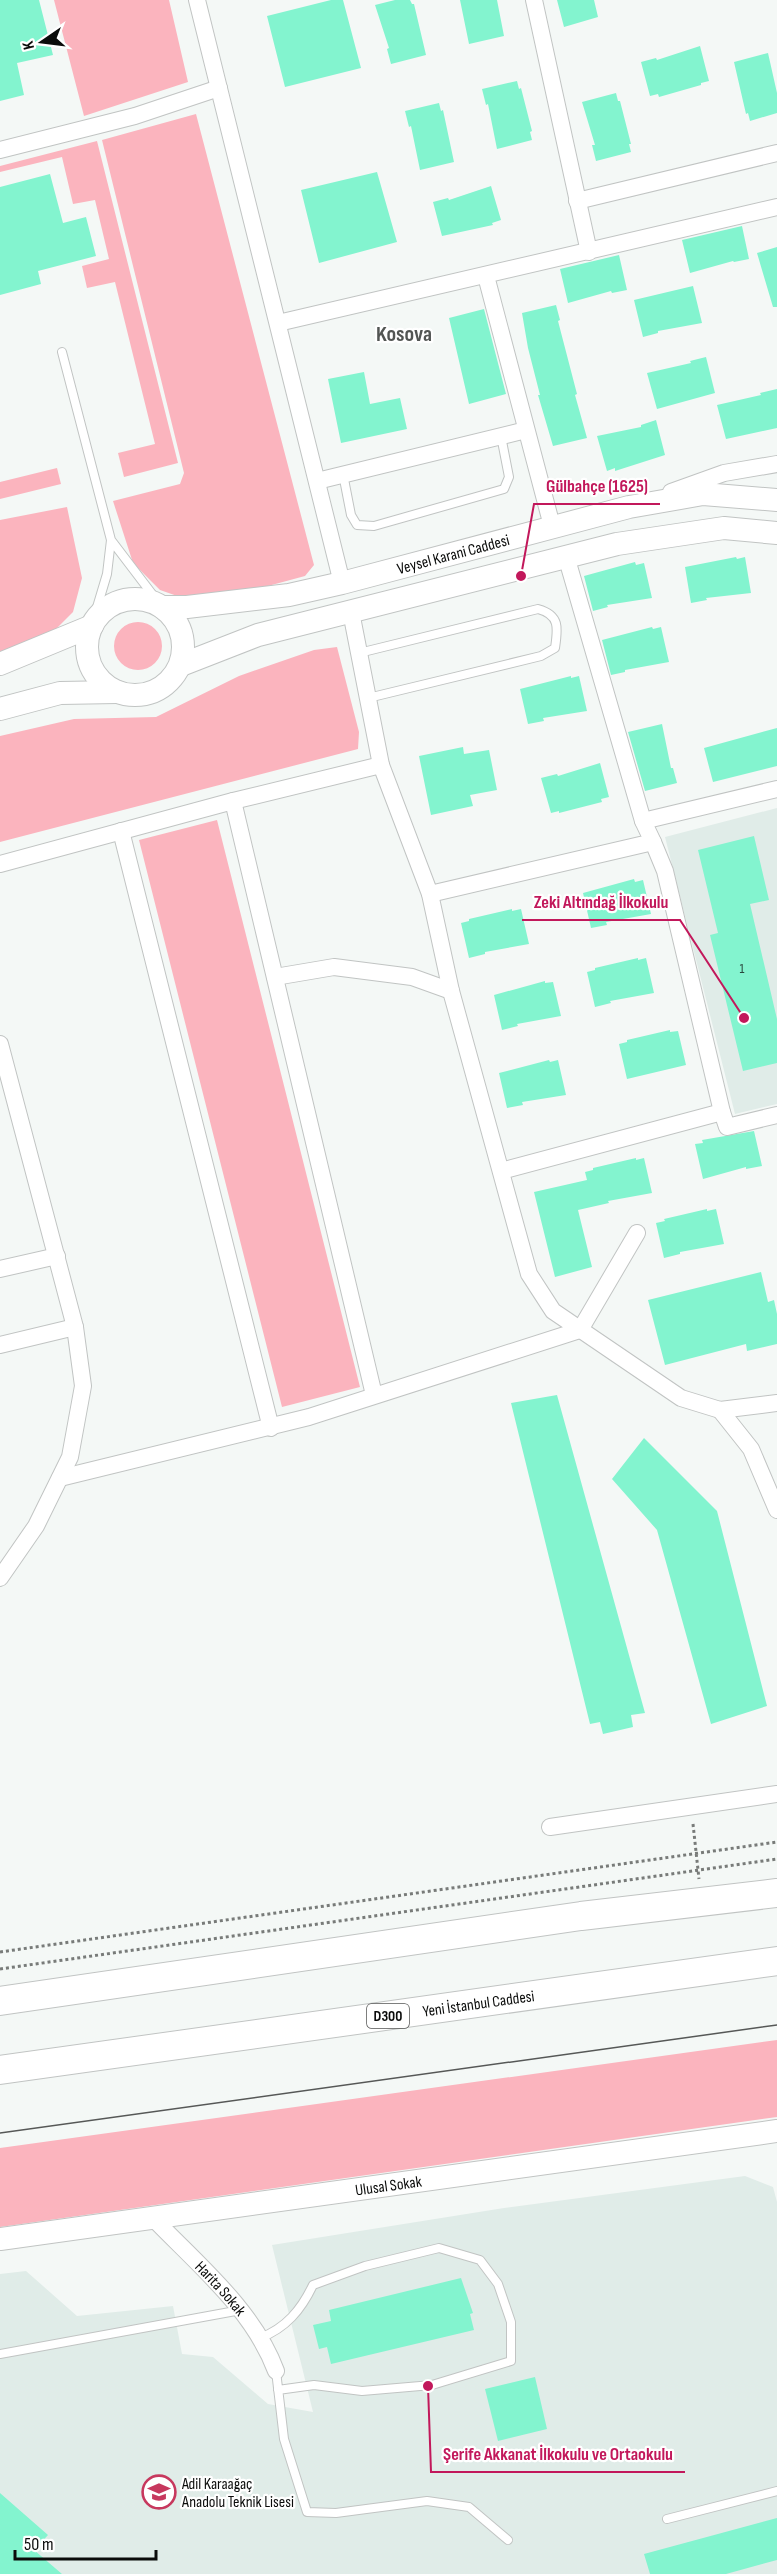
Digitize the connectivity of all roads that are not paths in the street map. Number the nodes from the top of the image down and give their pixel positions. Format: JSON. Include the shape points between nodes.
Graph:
{"nodes":[{"id":1,"x":197,"y":0,"type":"edge"},
{"id":2,"x":534,"y":0,"type":"edge"},
{"id":3,"x":219,"y":88,"type":"junction"},
{"id":4,"x":0,"y":150,"type":"edge"},
{"id":5,"x":777,"y":153,"type":"edge"},
{"id":6,"x":577,"y":201,"type":"junction"},
{"id":7,"x":777,"y":207,"type":"edge"},
{"id":8,"x":589,"y":252,"type":"junction"},
{"id":9,"x":486,"y":276,"type":"junction"},
{"id":10,"x":278,"y":323,"type":"junction"},
{"id":11,"x":62,"y":352,"type":"dead end"},
{"id":12,"x":526,"y":430,"type":"junction"},
{"id":13,"x":501,"y":436,"type":"junction"},
{"id":14,"x":777,"y":464,"type":"edge"},
{"id":15,"x":343,"y":474,"type":"junction"},
{"id":16,"x":317,"y":482,"type":"junction"},
{"id":17,"x":777,"y":500,"type":"edge"},
{"id":18,"x":629,"y":507,"type":"junction"},
{"id":19,"x":552,"y":526,"type":"junction"},
{"id":20,"x":777,"y":533,"type":"edge"},
{"id":21,"x":111,"y":540,"type":"junction"},
{"id":22,"x":566,"y":556,"type":"junction"},
{"id":23,"x":342,"y":583,"type":"junction"},
{"id":24,"x":162,"y":607,"type":"junction"},
{"id":25,"x":351,"y":612,"type":"junction"},
{"id":26,"x":92,"y":626,"type":"junction"},
{"id":27,"x":359,"y":653,"type":"junction"},
{"id":28,"x":0,"y":664,"type":"edge"},
{"id":29,"x":181,"y":665,"type":"junction"},
{"id":30,"x":117,"y":692,"type":"junction"},
{"id":31,"x":368,"y":698,"type":"junction"},
{"id":32,"x":0,"y":709,"type":"edge"},
{"id":33,"x":381,"y":765,"type":"junction"},
{"id":34,"x":777,"y":789,"type":"edge"},
{"id":35,"x":233,"y":801,"type":"junction"},
{"id":36,"x":643,"y":821,"type":"junction"},
{"id":37,"x":121,"y":831,"type":"junction"},
{"id":38,"x":653,"y":842,"type":"junction"},
{"id":39,"x":0,"y":864,"type":"edge"},
{"id":40,"x":430,"y":894,"type":"junction"},
{"id":41,"x":275,"y":977,"type":"junction"},
{"id":42,"x":451,"y":991,"type":"junction"},
{"id":43,"x":0,"y":1044,"type":"edge"},
{"id":44,"x":722,"y":1112,"type":"junction"},
{"id":45,"x":777,"y":1115,"type":"edge"},
{"id":46,"x":501,"y":1171,"type":"junction"},
{"id":47,"x":637,"y":1233,"type":"dead end"},
{"id":48,"x":57,"y":1256,"type":"junction"},
{"id":49,"x":0,"y":1269,"type":"edge"},
{"id":50,"x":75,"y":1327,"type":"junction"},
{"id":51,"x":580,"y":1330,"type":"junction"},
{"id":52,"x":0,"y":1345,"type":"edge"},
{"id":53,"x":374,"y":1395,"type":"junction"},
{"id":54,"x":777,"y":1403,"type":"edge"},
{"id":55,"x":720,"y":1410,"type":"junction"},
{"id":56,"x":271,"y":1428,"type":"junction"},
{"id":57,"x":60,"y":1478,"type":"junction"},
{"id":58,"x":777,"y":1510,"type":"edge"},
{"id":59,"x":0,"y":1578,"type":"edge"},
{"id":60,"x":777,"y":1794,"type":"edge"},
{"id":61,"x":550,"y":1827,"type":"dead end"},
{"id":62,"x":777,"y":1893,"type":"edge"},
{"id":63,"x":777,"y":1961,"type":"edge"},
{"id":64,"x":0,"y":2001,"type":"edge"},
{"id":65,"x":0,"y":2070,"type":"edge"},
{"id":66,"x":777,"y":2131,"type":"edge"},
{"id":67,"x":152,"y":2217,"type":"junction"},
{"id":68,"x":0,"y":2239,"type":"edge"},
{"id":69,"x":242,"y":2310,"type":"junction"},
{"id":70,"x":260,"y":2338,"type":"junction"},
{"id":71,"x":0,"y":2354,"type":"edge"},
{"id":72,"x":276,"y":2371,"type":"joint"},
{"id":73,"x":278,"y":2390,"type":"junction"},
{"id":74,"x":777,"y":2491,"type":"edge"},
{"id":75,"x":667,"y":2519,"type":"dead end"},
{"id":76,"x":508,"y":2540,"type":"dead end"}],
"edges":[{"from":1,"to":3,"type":"street"},
{"from":2,"to":6,"type":"street"},
{"from":3,"to":4,"type":"street","via":[[135,116]]},
{"from":3,"to":10,"type":"street"},
{"from":5,"to":6,"type":"street"},
{"from":6,"to":8,"type":"street"},
{"from":7,"to":8,"type":"street"},
{"from":8,"to":9,"type":"street"},
{"from":9,"to":10,"type":"street"},
{"from":9,"to":12,"type":"street"},
{"from":10,"to":16,"type":"street"},
{"from":11,"to":21,"type":"lane"},
{"from":12,"to":13,"type":"street"},
{"from":12,"to":19,"type":"street"},
{"from":13,"to":15,"type":"street"},
{"from":13,"to":15,"type":"lane","via":[[509,477],[504,489],[374,526],[357,525],[351,515]]},
{"from":14,"to":18,"type":"street","via":[[724,473]]},
{"from":15,"to":16,"type":"street"},
{"from":16,"to":23,"type":"street"},
{"from":17,"to":18,"type":"main road","name":"Veysel Karani Caddesi","via":[[703,494]]},
{"from":18,"to":19,"type":"main road","name":"Veysel Karani Caddesi"},
{"from":19,"to":23,"type":"main road","name":"Veysel Karani Caddesi"},
{"from":20,"to":22,"type":"main road","name":"Veysel Karani Caddesi","via":[[724,528],[663,535]]},
{"from":21,"to":24,"type":"lane"},
{"from":21,"to":26,"type":"lane","via":[[107,574]]},
{"from":22,"to":25,"type":"main road","name":"Veysel Karani Caddesi"},
{"from":22,"to":36,"type":"street"},
{"from":23,"to":24,"type":"main road","name":"Veysel Karani Caddesi","via":[[289,595]]},
{"from":24,"to":26,"type":"main road","via":[[139,599],[115,603]]},
{"from":24,"to":29,"type":"main road","via":[[182,633]]},
{"from":25,"to":27,"type":"street"},
{"from":25,"to":29,"type":"main road","name":"Veysel Karani Caddesi","via":[[258,635]]},
{"from":26,"to":28,"type":"main road"},
{"from":26,"to":30,"type":"main road","via":[[88,658],[104,684]]},
{"from":27,"to":31,"type":"street"},
{"from":27,"to":31,"type":"lane","via":[[538,609],[554,617],[558,632],[555,648],[541,656]]},
{"from":29,"to":30,"type":"main road","via":[[167,683],[147,694]]},
{"from":30,"to":32,"type":"main road","via":[[60,693]]},
{"from":31,"to":33,"type":"street"},
{"from":33,"to":35,"type":"street"},
{"from":33,"to":40,"type":"street"},
{"from":34,"to":36,"type":"street"},
{"from":35,"to":37,"type":"street"},
{"from":35,"to":41,"type":"street"},
{"from":36,"to":38,"type":"street"},
{"from":37,"to":39,"type":"street"},
{"from":37,"to":56,"type":"street"},
{"from":38,"to":40,"type":"street"},
{"from":38,"to":44,"type":"street","via":[[665,871]]},
{"from":40,"to":42,"type":"street"},
{"from":41,"to":42,"type":"street","via":[[334,967],[412,977]]},
{"from":41,"to":53,"type":"street"},
{"from":42,"to":46,"type":"street"},
{"from":43,"to":48,"type":"street"},
{"from":44,"to":45,"type":"street","via":[[727,1127]]},
{"from":44,"to":46,"type":"street"},
{"from":46,"to":51,"type":"street","via":[[529,1274],[553,1311]]},
{"from":47,"to":51,"type":"street"},
{"from":48,"to":49,"type":"street"},
{"from":48,"to":50,"type":"street"},
{"from":50,"to":52,"type":"street"},
{"from":50,"to":57,"type":"street","via":[[83,1386],[70,1457]]},
{"from":51,"to":53,"type":"street"},
{"from":51,"to":55,"type":"street","via":[[681,1398]]},
{"from":53,"to":56,"type":"street"},
{"from":54,"to":55,"type":"street"},
{"from":55,"to":58,"type":"street","via":[[751,1449]]},
{"from":56,"to":57,"type":"street"},
{"from":57,"to":59,"type":"street","via":[[36,1526]]},
{"from":60,"to":61,"type":"street"},
{"from":62,"to":64,"type":"highway","via":[[581,1916]]},
{"from":63,"to":65,"type":"highway","name":"Yeni İstanbul Caddesi","number":"D300"},
{"from":66,"to":67,"type":"main road","name":"Ulusal Sokak"},
{"from":67,"to":68,"type":"main road","name":"Ulusal Sokak"},
{"from":67,"to":69,"type":"street","name":"Harita Sokak"},
{"from":69,"to":70,"type":"street","name":"Harita Sokak"},
{"from":69,"to":71,"type":"lane"},
{"from":70,"to":72,"type":"street","name":"Harita Sokak"},
{"from":70,"to":73,"type":"lane","via":[[277,2332],[304,2303],[313,2285],[365,2266],[439,2248],[480,2260],[498,2284],[511,2322],[511,2361],[432,2385],[362,2391],[314,2385]]},
{"from":72,"to":73,"type":"lane"},
{"from":73,"to":76,"type":"lane","via":[[284,2439],[308,2512],[427,2501],[469,2506]]},
{"from":74,"to":75,"type":"lane"}]}
